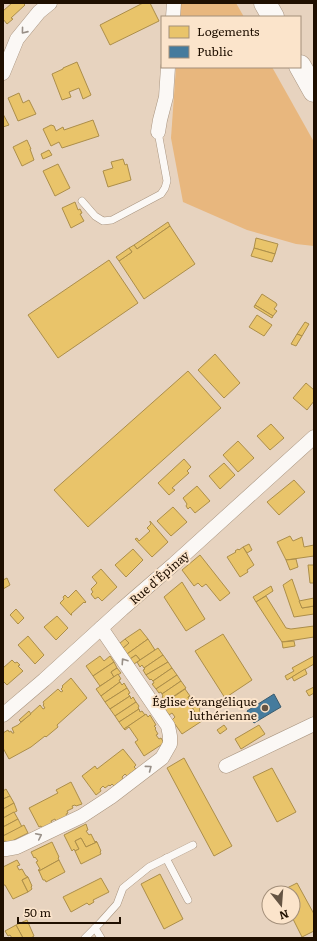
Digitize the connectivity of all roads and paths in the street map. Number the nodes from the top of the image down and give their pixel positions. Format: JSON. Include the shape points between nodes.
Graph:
{"nodes":[{"id":1,"x":50,"y":3,"type":"edge"},
{"id":2,"x":174,"y":3,"type":"edge"},
{"id":3,"x":265,"y":3,"type":"edge"},
{"id":4,"x":173,"y":16,"type":"edge"},
{"id":5,"x":272,"y":16,"type":"edge"},
{"id":6,"x":168,"y":68,"type":"edge"},
{"id":7,"x":301,"y":68,"type":"edge"},
{"id":8,"x":3,"y":73,"type":"edge"},
{"id":9,"x":314,"y":91,"type":"edge"},
{"id":10,"x":158,"y":132,"type":"joint"},
{"id":11,"x":82,"y":201,"type":"dead end"},
{"id":12,"x":314,"y":438,"type":"edge"},
{"id":13,"x":101,"y":628,"type":"junction"},
{"id":14,"x":3,"y":715,"type":"edge"},
{"id":15,"x":314,"y":724,"type":"edge"},
{"id":16,"x":226,"y":766,"type":"dead end"},
{"id":17,"x":193,"y":845,"type":"dead end"},
{"id":18,"x":3,"y":849,"type":"edge"},
{"id":19,"x":166,"y":858,"type":"junction"},
{"id":20,"x":188,"y":900,"type":"dead end"},
{"id":21,"x":95,"y":928,"type":"junction"},
{"id":22,"x":85,"y":938,"type":"edge"},
{"id":23,"x":101,"y":938,"type":"edge"}],
"edges":[{"from":1,"to":8,"type":"street","one_way":true,"via":[[39,12],[17,39]]},
{"from":2,"to":4,"type":"street"},
{"from":3,"to":5,"type":"highway"},
{"from":6,"to":10,"type":"street","via":[[166,97]]},
{"from":7,"to":9,"type":"highway"},
{"from":10,"to":11,"type":"lane","via":[[166,181],[165,188],[160,194],[112,220],[103,221]]},
{"from":12,"to":13,"type":"street","name":"Rue d'Épinay"},
{"from":13,"to":14,"type":"street","name":"Rue d'Épinay"},
{"from":18,"to":13,"type":"street","one_way":true,"via":[[17,847],[82,816],[162,758],[170,744],[168,726]]},
{"from":15,"to":16,"type":"street"},
{"from":17,"to":19,"type":"lane"},
{"from":19,"to":20,"type":"lane"},
{"from":19,"to":21,"type":"lane","via":[[149,867],[123,888],[117,904]]},
{"from":21,"to":22,"type":"lane"},
{"from":21,"to":23,"type":"lane"}]}
